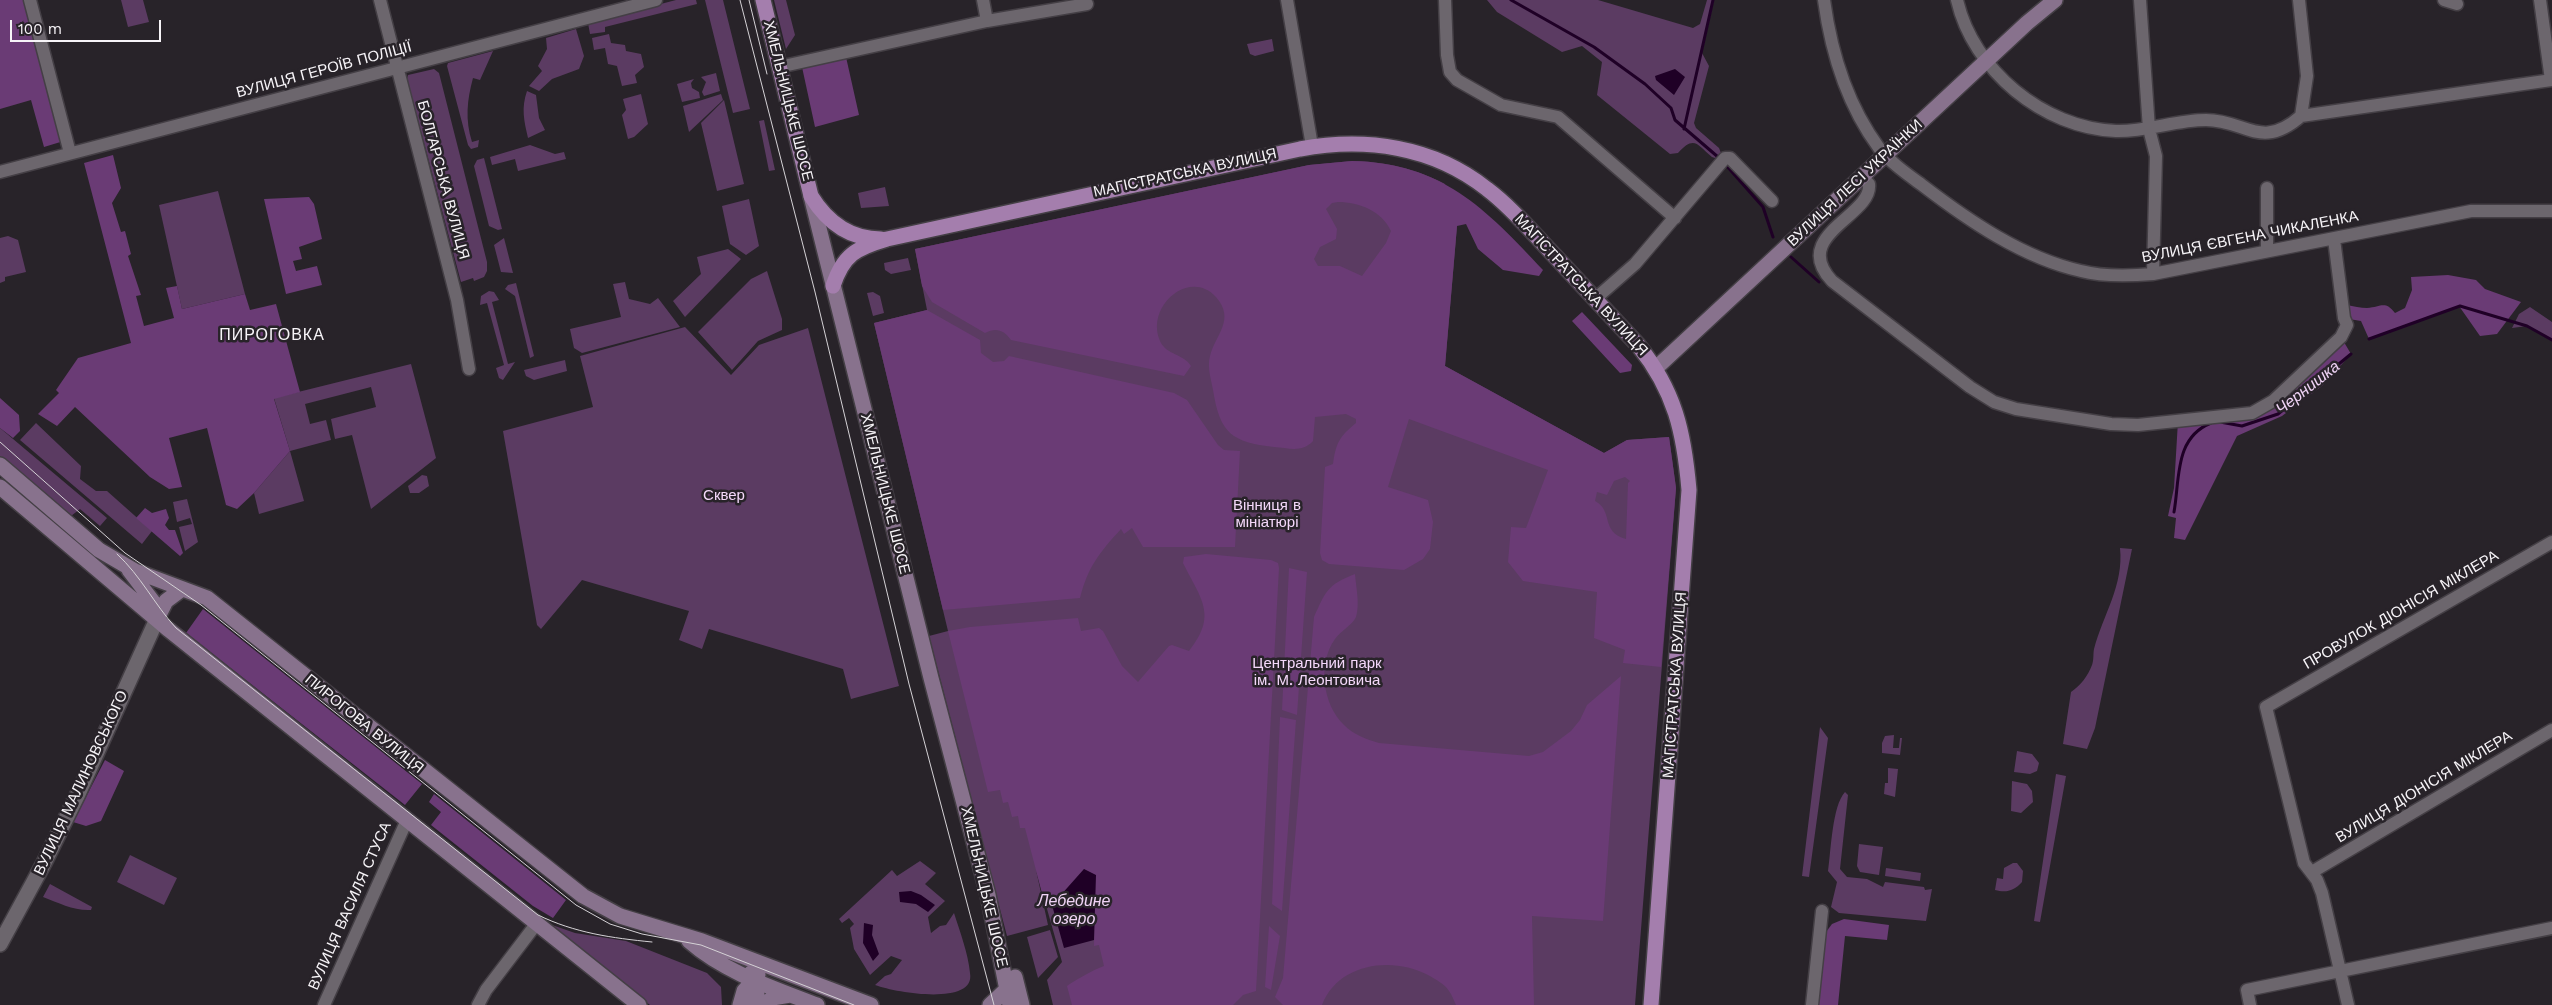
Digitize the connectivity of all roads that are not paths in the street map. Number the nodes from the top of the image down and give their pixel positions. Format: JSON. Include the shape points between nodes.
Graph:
{"nodes":[{"id":1,"x":30,"y":0,"type":"edge"},
{"id":2,"x":380,"y":0,"type":"edge"},
{"id":3,"x":656,"y":0,"type":"edge"},
{"id":4,"x":763,"y":0,"type":"edge"},
{"id":5,"x":983,"y":0,"type":"edge"},
{"id":6,"x":1287,"y":0,"type":"edge"},
{"id":7,"x":1445,"y":0,"type":"edge"},
{"id":8,"x":1824,"y":0,"type":"edge"},
{"id":9,"x":1957,"y":0,"type":"edge"},
{"id":10,"x":2055,"y":0,"type":"edge"},
{"id":11,"x":2140,"y":0,"type":"edge"},
{"id":12,"x":2299,"y":0,"type":"edge"},
{"id":13,"x":2540,"y":0,"type":"edge"},
{"id":14,"x":1087,"y":4,"type":"dead end"},
{"id":15,"x":987,"y":21,"type":"junction"},
{"id":16,"x":1985,"y":61,"type":"junction"},
{"id":17,"x":396,"y":67,"type":"junction"},
{"id":18,"x":779,"y":67,"type":"junction"},
{"id":19,"x":2552,"y":80,"type":"edge"},
{"id":20,"x":2301,"y":116,"type":"junction"},
{"id":21,"x":2149,"y":129,"type":"junction"},
{"id":22,"x":1312,"y":146,"type":"junction"},
{"id":23,"x":70,"y":153,"type":"junction"},
{"id":24,"x":1886,"y":155,"type":"junction"},
{"id":25,"x":0,"y":172,"type":"edge"},
{"id":26,"x":1862,"y":177,"type":"junction"},
{"id":27,"x":2267,"y":188,"type":"dead end"},
{"id":28,"x":811,"y":196,"type":"junction"},
{"id":29,"x":1772,"y":200,"type":"dead end"},
{"id":30,"x":2552,"y":211,"type":"edge"},
{"id":31,"x":1675,"y":218,"type":"junction"},
{"id":32,"x":887,"y":238,"type":"junction"},
{"id":33,"x":2334,"y":239,"type":"junction"},
{"id":34,"x":2267,"y":251,"type":"junction"},
{"id":35,"x":2153,"y":274,"type":"junction"},
{"id":36,"x":833,"y":286,"type":"junction"},
{"id":37,"x":1595,"y":299,"type":"junction"},
{"id":38,"x":469,"y":368,"type":"dead end"},
{"id":39,"x":1656,"y":368,"type":"junction"},
{"id":40,"x":0,"y":465,"type":"edge"},
{"id":41,"x":0,"y":488,"type":"edge"},
{"id":42,"x":2552,"y":542,"type":"edge"},
{"id":43,"x":100,"y":550,"type":"junction"},
{"id":44,"x":90,"y":563,"type":"junction"},
{"id":45,"x":124,"y":565,"type":"junction"},
{"id":46,"x":182,"y":590,"type":"junction"},
{"id":47,"x":157,"y":619,"type":"junction"},
{"id":48,"x":2552,"y":730,"type":"edge"},
{"id":49,"x":407,"y":820,"type":"junction"},
{"id":50,"x":2312,"y":872,"type":"junction"},
{"id":51,"x":988,"y":895,"type":"junction"},
{"id":52,"x":1822,"y":911,"type":"dead end"},
{"id":53,"x":537,"y":923,"type":"junction"},
{"id":54,"x":2552,"y":928,"type":"edge"},
{"id":55,"x":686,"y":938,"type":"junction"},
{"id":56,"x":0,"y":944,"type":"edge"},
{"id":57,"x":743,"y":956,"type":"junction"},
{"id":58,"x":770,"y":967,"type":"junction"},
{"id":59,"x":2339,"y":970,"type":"junction"},
{"id":60,"x":1008,"y":988,"type":"junction"},
{"id":61,"x":746,"y":992,"type":"edge"},
{"id":62,"x":790,"y":994,"type":"junction"},
{"id":63,"x":324,"y":1005,"type":"edge"},
{"id":64,"x":478,"y":1005,"type":"edge"},
{"id":65,"x":639,"y":1005,"type":"edge"},
{"id":66,"x":754,"y":1005,"type":"edge"},
{"id":67,"x":763,"y":1005,"type":"edge"},
{"id":68,"x":817,"y":1005,"type":"edge"},
{"id":69,"x":871,"y":1005,"type":"edge"},
{"id":70,"x":990,"y":1005,"type":"edge"},
{"id":71,"x":1010,"y":1005,"type":"edge"},
{"id":72,"x":1022,"y":1005,"type":"edge"},
{"id":73,"x":1651,"y":1005,"type":"edge"},
{"id":74,"x":1812,"y":1005,"type":"edge"},
{"id":75,"x":2250,"y":1005,"type":"edge"},
{"id":76,"x":2348,"y":1005,"type":"edge"}],
"edges":[{"from":1,"to":23,"type":"street"},
{"from":2,"to":17,"type":"street","name":"БОЛГАРСЬКА ВУЛИЦЯ"},
{"from":3,"to":17,"type":"street","name":"ВУЛИЦЯ ГЕРОЇВ ПОЛІЦІЇ"},
{"from":4,"to":18,"type":"main road","name":"ХМЕЛЬНИЦЬКЕ ШОСЕ"},
{"from":5,"to":15,"type":"street"},
{"from":6,"to":22,"type":"street"},
{"from":7,"to":31,"type":"street","via":[[1447,56],[1450,72],[1457,80],[1501,105],[1558,117]]},
{"from":8,"to":24,"type":"street","name":"ВУЛИЦЯ ЄВГЕНА ЧИКАЛЕНКА","via":[[1838,64],[1855,110]]},
{"from":9,"to":16,"type":"street","via":[[1962,18]]},
{"from":10,"to":16,"type":"main road","name":"ВУЛИЦЯ ЛЕСІ УКРАЇНКИ"},
{"from":11,"to":21,"type":"street"},
{"from":12,"to":20,"type":"street","via":[[2307,76]]},
{"from":13,"to":19,"type":"street"},
{"from":14,"to":15,"type":"street"},
{"from":15,"to":18,"type":"street"},
{"from":16,"to":21,"type":"street","via":[[2018,93],[2070,120],[2101,130]]},
{"from":16,"to":24,"type":"main road","name":"ВУЛИЦЯ ЛЕСІ УКРАЇНКИ"},
{"from":17,"to":23,"type":"street","name":"ВУЛИЦЯ ГЕРОЇВ ПОЛІЦІЇ"},
{"from":17,"to":38,"type":"street","name":"БОЛГАРСЬКА ВУЛИЦЯ","via":[[457,300]]},
{"from":18,"to":28,"type":"main road","name":"ХМЕЛЬНИЦЬКЕ ШОСЕ"},
{"from":19,"to":20,"type":"street"},
{"from":20,"to":21,"type":"street","via":[[2285,128],[2264,133],[2208,120]]},
{"from":21,"to":35,"type":"street","via":[[2156,156]]},
{"from":22,"to":32,"type":"main road","name":"МАГІСТРАТСЬКА ВУЛИЦЯ"},
{"from":22,"to":37,"type":"main road","name":"МАГІСТРАТСЬКА ВУЛИЦЯ","via":[[1350,142],[1384,145],[1420,154],[1460,171],[1486,187],[1509,208]]},
{"from":23,"to":25,"type":"street","name":"ВУЛИЦЯ ГЕРОЇВ ПОЛІЦІЇ"},
{"from":24,"to":26,"type":"main road","name":"ВУЛИЦЯ ЛЕСІ УКРАЇНКИ"},
{"from":24,"to":35,"type":"street","name":"ВУЛИЦЯ ЄВГЕНА ЧИКАЛЕНКА","via":[[1957,211],[2005,241],[2042,258],[2092,273]]},
{"from":26,"to":33,"type":"street","via":[[1869,184],[1867,195],[1829,235],[1822,248],[1820,262],[1827,276],[1994,402],[2016,409],[2099,423],[2138,425],[2252,412],[2273,401],[2341,337],[2348,325],[2344,318]]},
{"from":26,"to":39,"type":"main road","name":"ВУЛИЦЯ ЛЕСІ УКРАЇНКИ"},
{"from":27,"to":34,"type":"street"},
{"from":28,"to":32,"type":"main road","via":[[826,217],[842,229],[861,237]]},
{"from":28,"to":36,"type":"main road","name":"ХМЕЛЬНИЦЬКЕ ШОСЕ"},
{"from":29,"to":31,"type":"street","via":[[1730,158],[1723,159]]},
{"from":30,"to":33,"type":"street","name":"ВУЛИЦЯ ЄВГЕНА ЧИКАЛЕНКА","via":[[2471,211]]},
{"from":31,"to":37,"type":"street","via":[[1636,264]]},
{"from":32,"to":36,"type":"main road","via":[[845,259]]},
{"from":33,"to":34,"type":"street","name":"ВУЛИЦЯ ЄВГЕНА ЧИКАЛЕНКА"},
{"from":34,"to":35,"type":"street","name":"ВУЛИЦЯ ЄВГЕНА ЧИКАЛЕНКА"},
{"from":36,"to":51,"type":"main road","name":"ХМЕЛЬНИЦЬКЕ ШОСЕ"},
{"from":37,"to":39,"type":"main road","name":"МАГІСТРАТСЬКА ВУЛИЦЯ"},
{"from":39,"to":73,"type":"main road","name":"МАГІСТРАТСЬКА ВУЛИЦЯ","via":[[1678,416],[1686,450],[1689,490]]},
{"from":40,"to":43,"type":"main road","name":"ПИРОГОВА ВУЛИЦЯ"},
{"from":41,"to":44,"type":"main road"},
{"from":42,"to":50,"type":"street","name":"ПРОВУЛОК ДІОНІСІЯ МІКЛЕРА","via":[[2266,707],[2304,863]]},
{"from":43,"to":44,"type":"main road","via":[[108,567],[100,568]]},
{"from":43,"to":45,"type":"main road","name":"ПИРОГОВА ВУЛИЦЯ"},
{"from":44,"to":47,"type":"main road"},
{"from":45,"to":46,"type":"main road","name":"ПИРОГОВА ВУЛИЦЯ"},
{"from":45,"to":47,"type":"main road","via":[[138,579],[154,604]]},
{"from":46,"to":47,"type":"main road","via":[[166,601]]},
{"from":46,"to":55,"type":"main road","name":"ПИРОГОВА ВУЛИЦЯ","via":[[207,598],[564,883],[602,908]]},
{"from":47,"to":49,"type":"main road"},
{"from":47,"to":56,"type":"street","name":"ВУЛИЦЯ МАЛИНОВСЬКОГО","via":[[78,794]]},
{"from":48,"to":50,"type":"street","name":"ВУЛИЦЯ ДІОНІСІЯ МІКЛЕРА"},
{"from":49,"to":53,"type":"main road"},
{"from":49,"to":63,"type":"street","name":"ВУЛИЦЯ ВАСИЛЯ СТУСА"},
{"from":50,"to":59,"type":"street","via":[[2322,894]]},
{"from":51,"to":60,"type":"main road","name":"ХМЕЛЬНИЦЬКЕ ШОСЕ"},
{"from":51,"to":72,"type":"main road","via":[[1004,938]]},
{"from":52,"to":74,"type":"street"},
{"from":53,"to":64,"type":"street"},
{"from":53,"to":65,"type":"main road"},
{"from":54,"to":59,"type":"street"},
{"from":55,"to":57,"type":"main road","name":"ПИРОГОВА ВУЛИЦЯ"},
{"from":55,"to":61,"type":"main road","via":[[707,956],[736,971]]},
{"from":57,"to":58,"type":"main road","name":"ПИРОГОВА ВУЛИЦЯ"},
{"from":57,"to":61,"type":"main road"},
{"from":58,"to":61,"type":"main road"},
{"from":58,"to":69,"type":"main road","name":"ПИРОГОВА ВУЛИЦЯ"},
{"from":59,"to":75,"type":"street","via":[[2247,990]]},
{"from":59,"to":76,"type":"street"},
{"from":60,"to":70,"type":"main road"},
{"from":60,"to":71,"type":"main road","name":"ХМЕЛЬНИЦЬКЕ ШОСЕ"},
{"from":61,"to":62,"type":"main road"},
{"from":61,"to":66,"type":"main road","via":[[757,995]]},
{"from":62,"to":67,"type":"main road","via":[[772,998]]},
{"from":62,"to":68,"type":"main road"}]}
